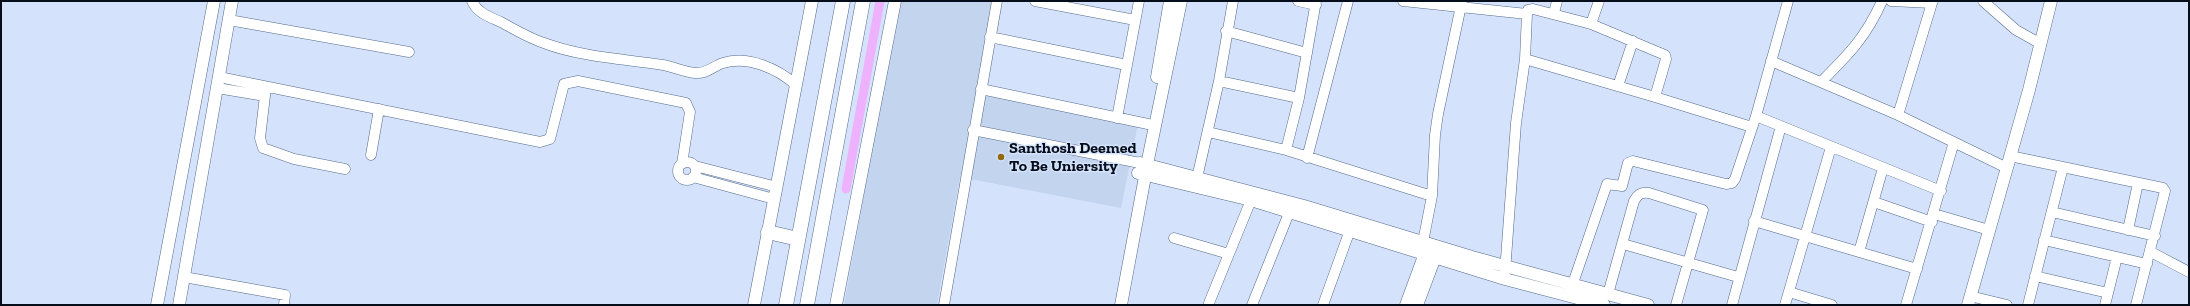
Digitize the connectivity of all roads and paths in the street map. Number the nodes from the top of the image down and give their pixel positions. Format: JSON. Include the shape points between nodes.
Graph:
{"nodes":[{"id":1,"x":214,"y":1,"type":"edge"},
{"id":2,"x":232,"y":1,"type":"edge"},
{"id":3,"x":472,"y":1,"type":"edge"},
{"id":4,"x":812,"y":1,"type":"edge"},
{"id":5,"x":843,"y":1,"type":"edge"},
{"id":6,"x":863,"y":1,"type":"edge"},
{"id":7,"x":895,"y":1,"type":"edge"},
{"id":8,"x":997,"y":1,"type":"edge"},
{"id":9,"x":1035,"y":1,"type":"edge"},
{"id":10,"x":1139,"y":1,"type":"edge"},
{"id":11,"x":1170,"y":1,"type":"edge"},
{"id":12,"x":1180,"y":1,"type":"edge"},
{"id":13,"x":1233,"y":1,"type":"edge"},
{"id":14,"x":1298,"y":1,"type":"edge"},
{"id":15,"x":1348,"y":1,"type":"edge"},
{"id":16,"x":1403,"y":1,"type":"edge"},
{"id":17,"x":1557,"y":1,"type":"edge"},
{"id":18,"x":1599,"y":1,"type":"edge"},
{"id":19,"x":1788,"y":1,"type":"edge"},
{"id":20,"x":1882,"y":1,"type":"edge"},
{"id":21,"x":1891,"y":1,"type":"edge"},
{"id":22,"x":1983,"y":1,"type":"edge"},
{"id":23,"x":2052,"y":1,"type":"edge"},
{"id":24,"x":1932,"y":2,"type":"edge"},
{"id":25,"x":1316,"y":3,"type":"edge"},
{"id":26,"x":1461,"y":5,"type":"edge"},
{"id":27,"x":1554,"y":13,"type":"junction"},
{"id":28,"x":1527,"y":14,"type":"junction"},
{"id":29,"x":229,"y":20,"type":"junction"},
{"id":30,"x":1135,"y":20,"type":"junction"},
{"id":31,"x":1590,"y":24,"type":"junction"},
{"id":32,"x":1226,"y":31,"type":"junction"},
{"id":33,"x":990,"y":36,"type":"junction"},
{"id":34,"x":1633,"y":41,"type":"junction"},
{"id":35,"x":2041,"y":44,"type":"junction"},
{"id":36,"x":409,"y":52,"type":"dead end"},
{"id":37,"x":1307,"y":53,"type":"junction"},
{"id":38,"x":1525,"y":59,"type":"junction"},
{"id":39,"x":1771,"y":61,"type":"junction"},
{"id":40,"x":1127,"y":65,"type":"junction"},
{"id":41,"x":1219,"y":80,"type":"junction"},
{"id":42,"x":1822,"y":81,"type":"junction"},
{"id":43,"x":218,"y":83,"type":"junction"},
{"id":44,"x":796,"y":85,"type":"junction"},
{"id":45,"x":1618,"y":86,"type":"junction"},
{"id":46,"x":981,"y":89,"type":"junction"},
{"id":47,"x":265,"y":92,"type":"junction"},
{"id":48,"x":1655,"y":97,"type":"junction"},
{"id":49,"x":1299,"y":98,"type":"junction"},
{"id":50,"x":379,"y":109,"type":"junction"},
{"id":51,"x":1898,"y":115,"type":"junction"},
{"id":52,"x":1756,"y":116,"type":"junction"},
{"id":53,"x":1117,"y":118,"type":"junction"},
{"id":54,"x":1148,"y":124,"type":"junction"},
{"id":55,"x":1781,"y":126,"type":"junction"},
{"id":56,"x":1752,"y":127,"type":"junction"},
{"id":57,"x":973,"y":130,"type":"junction"},
{"id":58,"x":1208,"y":132,"type":"junction"},
{"id":59,"x":1954,"y":142,"type":"junction"},
{"id":60,"x":1831,"y":147,"type":"junction"},
{"id":61,"x":1286,"y":150,"type":"junction"},
{"id":62,"x":371,"y":155,"type":"dead end"},
{"id":63,"x":2010,"y":156,"type":"junction"},
{"id":64,"x":1307,"y":158,"type":"junction"},
{"id":65,"x":682,"y":164,"type":"junction"},
{"id":66,"x":695,"y":166,"type":"junction"},
{"id":67,"x":2063,"y":167,"type":"junction"},
{"id":68,"x":1883,"y":168,"type":"junction"},
{"id":69,"x":2007,"y":168,"type":"junction"},
{"id":70,"x":345,"y":169,"type":"dead end"},
{"id":71,"x":1143,"y":169,"type":"junction"},
{"id":72,"x":693,"y":177,"type":"junction"},
{"id":73,"x":1197,"y":178,"type":"junction"},
{"id":74,"x":2138,"y":183,"type":"junction"},
{"id":75,"x":1941,"y":191,"type":"junction"},
{"id":76,"x":776,"y":193,"type":"junction"},
{"id":77,"x":1432,"y":196,"type":"junction"},
{"id":78,"x":1251,"y":200,"type":"junction"},
{"id":79,"x":1874,"y":202,"type":"junction"},
{"id":80,"x":2052,"y":212,"type":"junction"},
{"id":81,"x":1290,"y":213,"type":"junction"},
{"id":82,"x":1933,"y":218,"type":"junction"},
{"id":83,"x":1754,"y":221,"type":"junction"},
{"id":84,"x":1350,"y":230,"type":"junction"},
{"id":85,"x":1989,"y":230,"type":"junction"},
{"id":86,"x":2128,"y":230,"type":"junction"},
{"id":87,"x":768,"y":232,"type":"junction"},
{"id":88,"x":1805,"y":236,"type":"junction"},
{"id":89,"x":2155,"y":236,"type":"junction"},
{"id":90,"x":1174,"y":238,"type":"dead end"},
{"id":91,"x":798,"y":239,"type":"junction"},
{"id":92,"x":2044,"y":240,"type":"junction"},
{"id":93,"x":1623,"y":244,"type":"junction"},
{"id":94,"x":1430,"y":249,"type":"junction"},
{"id":95,"x":1859,"y":252,"type":"junction"},
{"id":96,"x":2151,"y":252,"type":"junction"},
{"id":97,"x":1229,"y":254,"type":"junction"},
{"id":98,"x":2117,"y":257,"type":"junction"},
{"id":99,"x":1688,"y":262,"type":"junction"},
{"id":100,"x":2148,"y":264,"type":"junction"},
{"id":101,"x":1505,"y":266,"type":"junction"},
{"id":102,"x":1917,"y":269,"type":"junction"},
{"id":103,"x":1123,"y":270,"type":"junction"},
{"id":104,"x":2189,"y":272,"type":"edge"},
{"id":105,"x":2036,"y":276,"type":"junction"},
{"id":106,"x":184,"y":277,"type":"junction"},
{"id":107,"x":1738,"y":277,"type":"junction"},
{"id":108,"x":1505,"y":279,"type":"junction"},
{"id":109,"x":1573,"y":283,"type":"junction"},
{"id":110,"x":1789,"y":292,"type":"junction"},
{"id":111,"x":2108,"y":293,"type":"junction"},
{"id":112,"x":1569,"y":296,"type":"junction"},
{"id":113,"x":1606,"y":299,"type":"edge"},
{"id":114,"x":1969,"y":301,"type":"edge"},
{"id":115,"x":1209,"y":303,"type":"dead end"},
{"id":116,"x":157,"y":305,"type":"edge"},
{"id":117,"x":179,"y":305,"type":"edge"},
{"id":118,"x":284,"y":305,"type":"edge"},
{"id":119,"x":754,"y":305,"type":"edge"},
{"id":120,"x":786,"y":305,"type":"edge"},
{"id":121,"x":807,"y":305,"type":"edge"},
{"id":122,"x":836,"y":305,"type":"edge"},
{"id":123,"x":945,"y":305,"type":"edge"},
{"id":124,"x":1113,"y":305,"type":"edge"},
{"id":125,"x":1121,"y":305,"type":"edge"},
{"id":126,"x":1252,"y":305,"type":"edge"},
{"id":127,"x":1323,"y":305,"type":"edge"},
{"id":128,"x":1406,"y":305,"type":"edge"},
{"id":129,"x":1417,"y":305,"type":"edge"},
{"id":130,"x":1648,"y":305,"type":"edge"},
{"id":131,"x":1676,"y":305,"type":"edge"},
{"id":132,"x":1732,"y":305,"type":"edge"},
{"id":133,"x":1785,"y":305,"type":"edge"},
{"id":134,"x":1832,"y":305,"type":"edge"},
{"id":135,"x":1906,"y":305,"type":"edge"},
{"id":136,"x":2007,"y":305,"type":"edge"},
{"id":137,"x":2028,"y":305,"type":"edge"},
{"id":138,"x":2105,"y":305,"type":"edge"},
{"id":139,"x":2136,"y":305,"type":"edge"}],
"edges":[{"from":1,"to":116,"type":"street"},
{"from":2,"to":29,"type":"street"},
{"from":3,"to":44,"type":"street","via":[[475,7],[487,16],[522,34],[558,48],[665,65],[695,73],[707,71],[726,62],[743,62],[770,68]]},
{"from":4,"to":44,"type":"street"},
{"from":5,"to":91,"type":"main road"},
{"from":6,"to":121,"type":"main road"},
{"from":7,"to":122,"type":"street"},
{"from":8,"to":33,"type":"street"},
{"from":9,"to":30,"type":"street"},
{"from":10,"to":30,"type":"street"},
{"from":11,"to":54,"type":"street"},
{"from":12,"to":71,"type":"street"},
{"from":13,"to":32,"type":"street"},
{"from":14,"to":25,"type":"street"},
{"from":15,"to":64,"type":"street"},
{"from":16,"to":26,"type":"street"},
{"from":17,"to":27,"type":"street"},
{"from":18,"to":31,"type":"street"},
{"from":19,"to":39,"type":"street"},
{"from":20,"to":42,"type":"street","via":[[1862,39]]},
{"from":21,"to":24,"type":"street"},
{"from":22,"to":35,"type":"street","via":[[2016,30]]},
{"from":23,"to":35,"type":"street"},
{"from":24,"to":51,"type":"street"},
{"from":25,"to":37,"type":"street"},
{"from":26,"to":28,"type":"street"},
{"from":26,"to":77,"type":"street","via":[[1438,114]]},
{"from":27,"to":28,"type":"street","via":[[1532,9],[1528,10]]},
{"from":27,"to":31,"type":"street"},
{"from":28,"to":38,"type":"street"},
{"from":29,"to":36,"type":"street"},
{"from":29,"to":43,"type":"street"},
{"from":30,"to":40,"type":"street"},
{"from":31,"to":34,"type":"street"},
{"from":32,"to":37,"type":"street"},
{"from":32,"to":41,"type":"street"},
{"from":33,"to":40,"type":"street"},
{"from":33,"to":46,"type":"street"},
{"from":34,"to":45,"type":"street"},
{"from":34,"to":48,"type":"street","via":[[1665,55]]},
{"from":35,"to":63,"type":"street"},
{"from":37,"to":49,"type":"street"},
{"from":38,"to":45,"type":"street"},
{"from":38,"to":101,"type":"street","via":[[1516,123]]},
{"from":39,"to":42,"type":"street"},
{"from":39,"to":52,"type":"street"},
{"from":40,"to":53,"type":"street"},
{"from":41,"to":49,"type":"street"},
{"from":41,"to":58,"type":"street"},
{"from":42,"to":51,"type":"street"},
{"from":43,"to":47,"type":"street"},
{"from":43,"to":106,"type":"street"},
{"from":44,"to":76,"type":"street"},
{"from":45,"to":48,"type":"street"},
{"from":46,"to":53,"type":"street"},
{"from":46,"to":57,"type":"street"},
{"from":47,"to":50,"type":"street"},
{"from":47,"to":70,"type":"street","via":[[260,138],[263,148],[294,159]]},
{"from":48,"to":56,"type":"street"},
{"from":49,"to":61,"type":"street"},
{"from":50,"to":62,"type":"street"},
{"from":50,"to":65,"type":"street","via":[[540,142],[550,139],[564,84],[578,81],[686,103],[690,112]]},
{"from":51,"to":59,"type":"street"},
{"from":52,"to":55,"type":"street"},
{"from":52,"to":56,"type":"street"},
{"from":53,"to":54,"type":"street"},
{"from":54,"to":71,"type":"street"},
{"from":55,"to":60,"type":"street"},
{"from":55,"to":83,"type":"street"},
{"from":56,"to":109,"type":"street","via":[[1732,183],[1711,181],[1633,161],[1628,163],[1622,186],[1607,184]]},
{"from":57,"to":71,"type":"street"},
{"from":57,"to":123,"type":"street"},
{"from":58,"to":61,"type":"street"},
{"from":58,"to":73,"type":"street"},
{"from":59,"to":69,"type":"street"},
{"from":59,"to":75,"type":"street"},
{"from":60,"to":68,"type":"street"},
{"from":60,"to":88,"type":"street"},
{"from":61,"to":64,"type":"street"},
{"from":63,"to":67,"type":"street"},
{"from":63,"to":69,"type":"street"},
{"from":64,"to":77,"type":"street"},
{"from":65,"to":66,"type":"street","via":[[688,162]]},
{"from":65,"to":72,"type":"street","via":[[678,171],[680,176],[685,180]]},
{"from":66,"to":72,"type":"street","via":[[696,172]]},
{"from":66,"to":76,"type":"street"},
{"from":67,"to":74,"type":"street"},
{"from":67,"to":80,"type":"street"},
{"from":68,"to":75,"type":"street"},
{"from":68,"to":79,"type":"street"},
{"from":69,"to":85,"type":"street"},
{"from":71,"to":73,"type":"street"},
{"from":71,"to":78,"type":"street"},
{"from":71,"to":103,"type":"street"},
{"from":72,"to":76,"type":"street"},
{"from":73,"to":94,"type":"street","via":[[1304,206]]},
{"from":74,"to":86,"type":"street"},
{"from":74,"to":89,"type":"street","via":[[2163,188],[2165,191]]},
{"from":75,"to":82,"type":"street"},
{"from":76,"to":87,"type":"street"},
{"from":77,"to":94,"type":"street"},
{"from":78,"to":81,"type":"street"},
{"from":78,"to":97,"type":"street"},
{"from":79,"to":82,"type":"street"},
{"from":79,"to":95,"type":"street"},
{"from":80,"to":86,"type":"street"},
{"from":80,"to":92,"type":"street"},
{"from":81,"to":84,"type":"street"},
{"from":81,"to":126,"type":"street"},
{"from":82,"to":85,"type":"street"},
{"from":82,"to":102,"type":"street"},
{"from":83,"to":88,"type":"street"},
{"from":83,"to":107,"type":"street"},
{"from":84,"to":94,"type":"street"},
{"from":84,"to":127,"type":"street"},
{"from":85,"to":114,"type":"street"},
{"from":86,"to":89,"type":"street"},
{"from":87,"to":91,"type":"main road"},
{"from":87,"to":119,"type":"street"},
{"from":88,"to":95,"type":"street"},
{"from":88,"to":110,"type":"street"},
{"from":89,"to":96,"type":"street"},
{"from":90,"to":97,"type":"street"},
{"from":91,"to":120,"type":"main road"},
{"from":92,"to":98,"type":"street"},
{"from":92,"to":105,"type":"street"},
{"from":93,"to":99,"type":"street"},
{"from":93,"to":99,"type":"street","via":[[1637,195],[1649,193],[1702,210]]},
{"from":93,"to":113,"type":"street"},
{"from":94,"to":101,"type":"street"},
{"from":94,"to":108,"type":"street"},
{"from":94,"to":128,"type":"street"},
{"from":94,"to":129,"type":"street"},
{"from":95,"to":102,"type":"street"},
{"from":96,"to":100,"type":"street"},
{"from":96,"to":104,"type":"street"},
{"from":97,"to":115,"type":"street"},
{"from":98,"to":100,"type":"street"},
{"from":98,"to":111,"type":"street"},
{"from":99,"to":107,"type":"street"},
{"from":99,"to":131,"type":"street"},
{"from":100,"to":139,"type":"street"},
{"from":101,"to":108,"type":"street"},
{"from":101,"to":109,"type":"street"},
{"from":102,"to":135,"type":"street"},
{"from":103,"to":124,"type":"street"},
{"from":103,"to":125,"type":"street"},
{"from":105,"to":111,"type":"street"},
{"from":105,"to":137,"type":"street"},
{"from":106,"to":117,"type":"street"},
{"from":106,"to":118,"type":"street","via":[[285,295]]},
{"from":107,"to":132,"type":"street"},
{"from":108,"to":112,"type":"street"},
{"from":109,"to":112,"type":"street"},
{"from":109,"to":113,"type":"street"},
{"from":110,"to":133,"type":"street"},
{"from":110,"to":134,"type":"street"},
{"from":111,"to":138,"type":"street"},
{"from":112,"to":113,"type":"street"},
{"from":113,"to":130,"type":"street"},
{"from":114,"to":136,"type":"street"}]}
